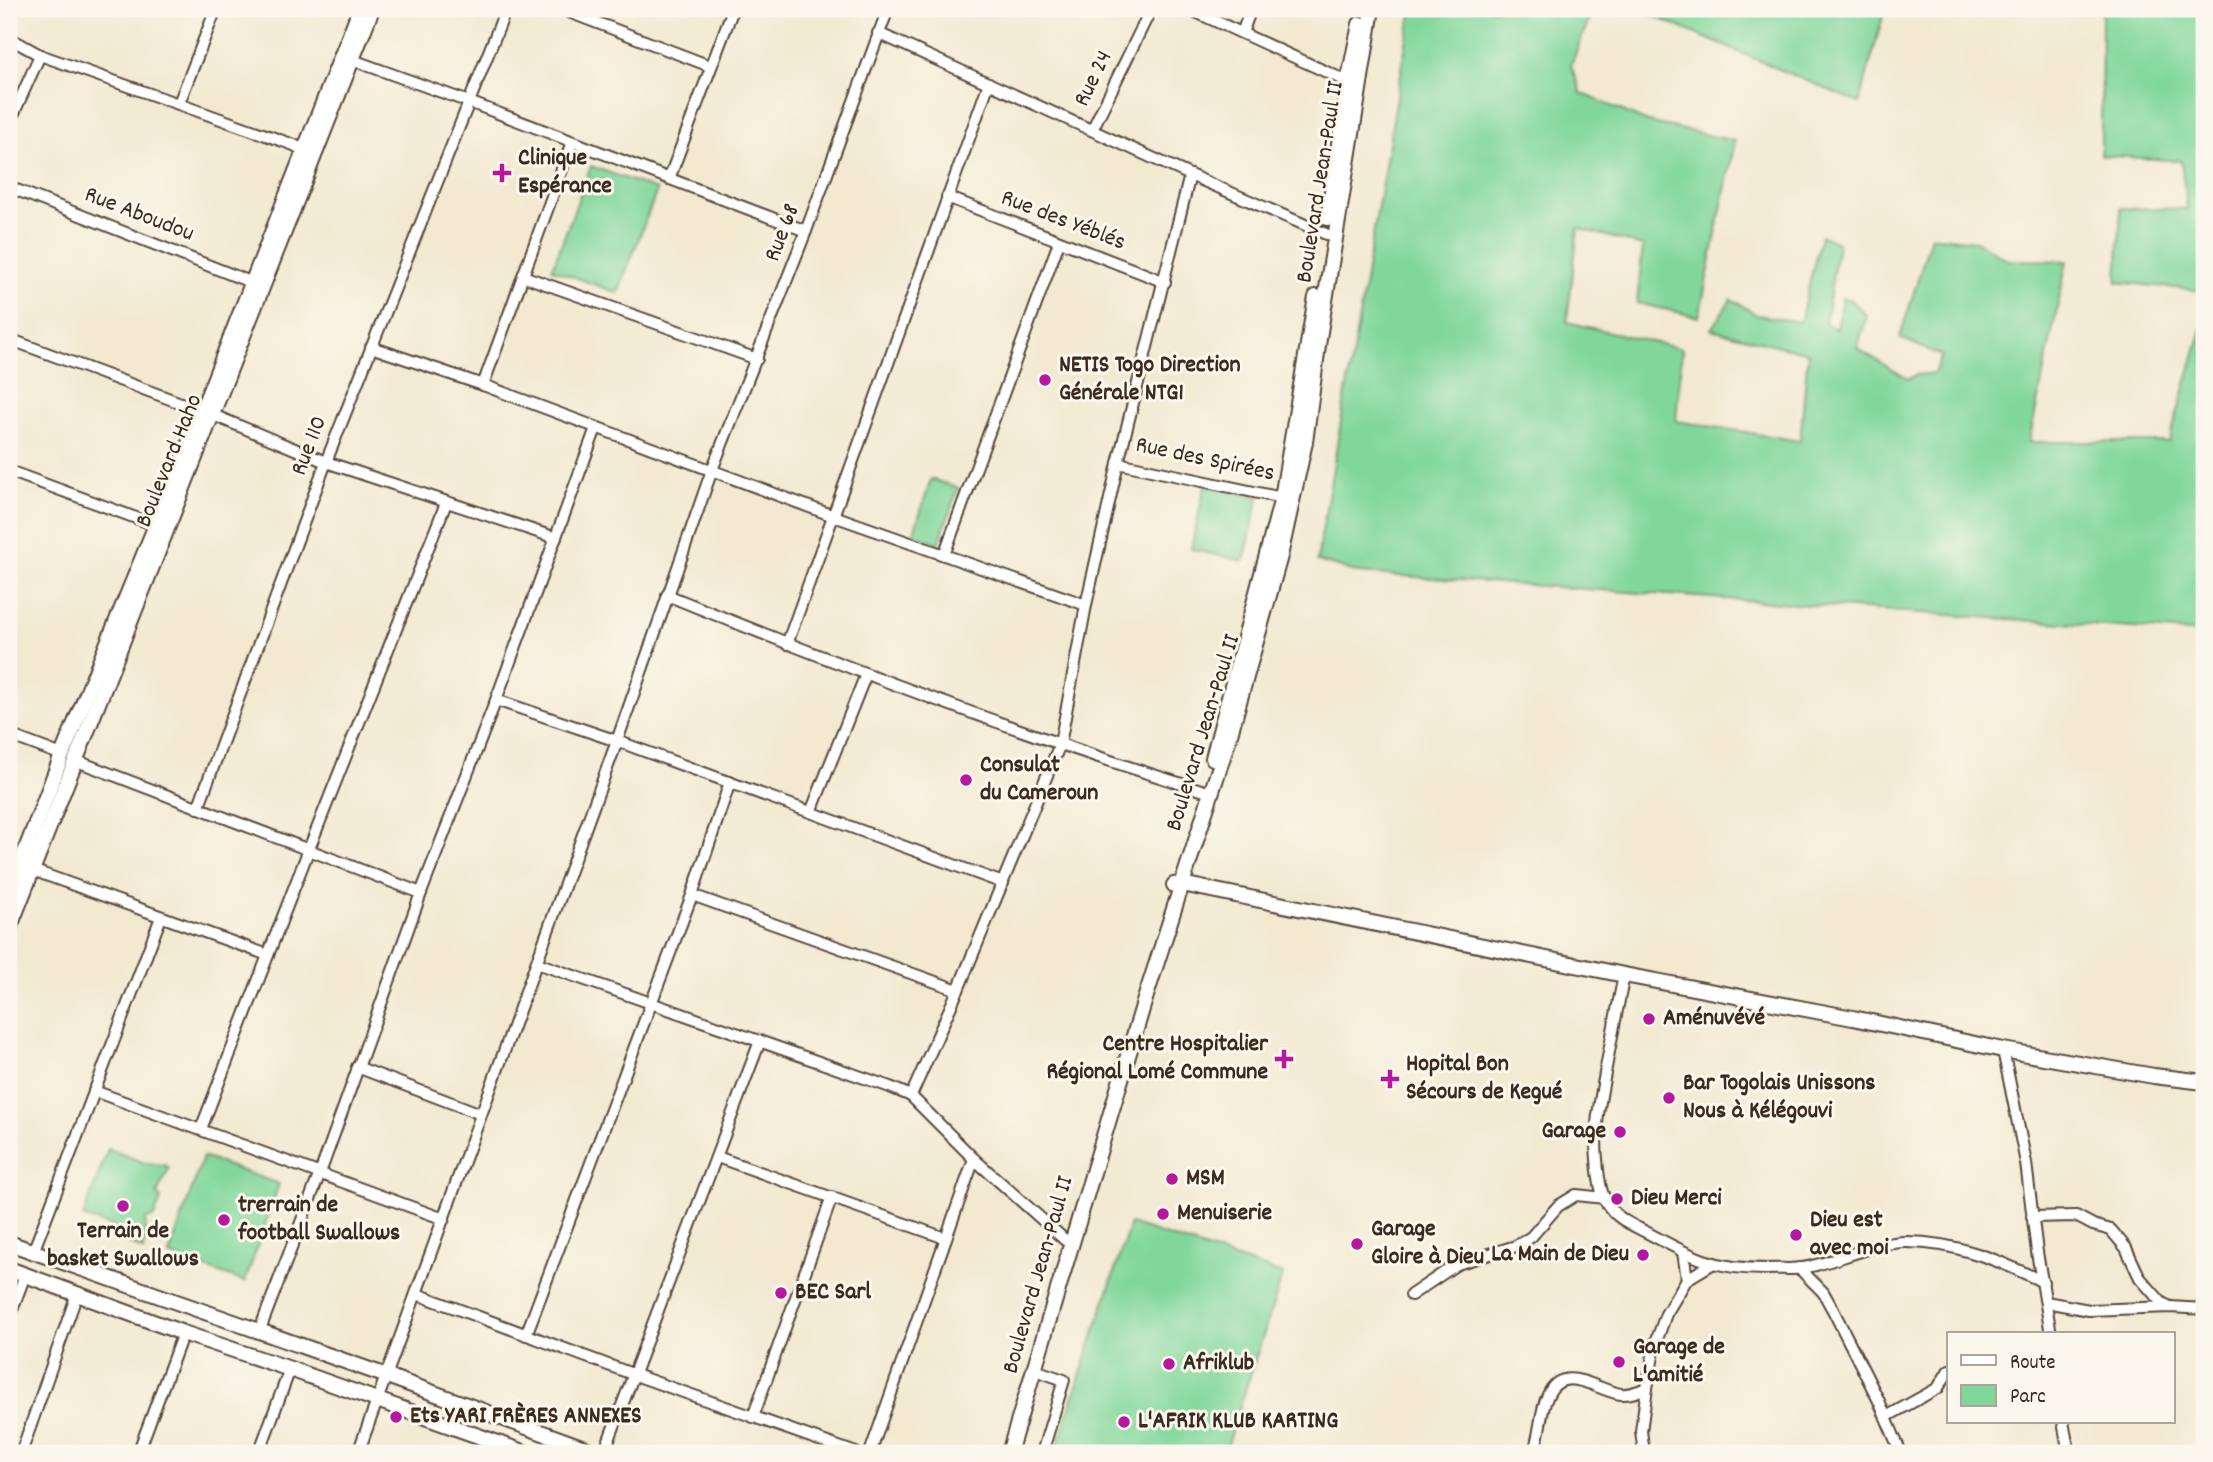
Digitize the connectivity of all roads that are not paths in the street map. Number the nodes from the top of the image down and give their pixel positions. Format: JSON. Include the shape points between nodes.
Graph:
{"nodes":[{"id":1,"x":216,"y":9,"type":"edge"},
{"id":2,"x":360,"y":9,"type":"edge"},
{"id":3,"x":372,"y":9,"type":"edge"},
{"id":4,"x":506,"y":9,"type":"edge"},
{"id":5,"x":561,"y":9,"type":"edge"},
{"id":6,"x":733,"y":9,"type":"edge"},
{"id":7,"x":888,"y":9,"type":"edge"},
{"id":8,"x":1151,"y":9,"type":"edge"},
{"id":9,"x":1189,"y":9,"type":"edge"},
{"id":10,"x":1251,"y":9,"type":"edge"},
{"id":11,"x":1363,"y":9,"type":"edge"},
{"id":12,"x":1372,"y":9,"type":"edge"},
{"id":13,"x":878,"y":33,"type":"junction"},
{"id":14,"x":1241,"y":33,"type":"junction"},
{"id":15,"x":9,"y":38,"type":"edge"},
{"id":16,"x":40,"y":55,"type":"junction"},
{"id":17,"x":347,"y":58,"type":"junction"},
{"id":18,"x":710,"y":66,"type":"junction"},
{"id":19,"x":989,"y":83,"type":"junction"},
{"id":20,"x":1353,"y":84,"type":"junction"},
{"id":21,"x":469,"y":102,"type":"junction"},
{"id":22,"x":179,"y":103,"type":"junction"},
{"id":23,"x":9,"y":124,"type":"edge"},
{"id":24,"x":1092,"y":130,"type":"junction"},
{"id":25,"x":572,"y":142,"type":"junction"},
{"id":26,"x":305,"y":151,"type":"junction"},
{"id":27,"x":1190,"y":175,"type":"junction"},
{"id":28,"x":669,"y":179,"type":"junction"},
{"id":29,"x":9,"y":187,"type":"edge"},
{"id":30,"x":947,"y":197,"type":"junction"},
{"id":31,"x":806,"y":231,"type":"junction"},
{"id":32,"x":1326,"y":234,"type":"junction"},
{"id":33,"x":1059,"y":242,"type":"junction"},
{"id":34,"x":523,"y":276,"type":"junction"},
{"id":35,"x":1165,"y":282,"type":"junction"},
{"id":36,"x":253,"y":283,"type":"junction"},
{"id":37,"x":9,"y":339,"type":"edge"},
{"id":38,"x":371,"y":347,"type":"junction"},
{"id":39,"x":757,"y":359,"type":"junction"},
{"id":40,"x":483,"y":385,"type":"junction"},
{"id":41,"x":207,"y":413,"type":"junction"},
{"id":42,"x":596,"y":428,"type":"junction"},
{"id":43,"x":326,"y":462,"type":"junction"},
{"id":44,"x":1118,"y":463,"type":"junction"},
{"id":45,"x":712,"y":470,"type":"junction"},
{"id":46,"x":10,"y":476,"type":"edge"},
{"id":47,"x":1282,"y":498,"type":"junction"},
{"id":48,"x":446,"y":503,"type":"junction"},
{"id":49,"x":833,"y":516,"type":"junction"},
{"id":50,"x":155,"y":525,"type":"junction"},
{"id":51,"x":556,"y":538,"type":"junction"},
{"id":52,"x":944,"y":555,"type":"junction"},
{"id":53,"x":667,"y":595,"type":"junction"},
{"id":54,"x":1086,"y":605,"type":"junction"},
{"id":55,"x":787,"y":644,"type":"junction"},
{"id":56,"x":866,"y":674,"type":"junction"},
{"id":57,"x":496,"y":700,"type":"junction"},
{"id":58,"x":9,"y":735,"type":"edge"},
{"id":59,"x":617,"y":741,"type":"junction"},
{"id":60,"x":1060,"y":744,"type":"junction"},
{"id":61,"x":62,"y":755,"type":"junction"},
{"id":62,"x":77,"y":761,"type":"junction"},
{"id":63,"x":730,"y":782,"type":"junction"},
{"id":64,"x":1207,"y":792,"type":"junction"},
{"id":65,"x":198,"y":808,"type":"junction"},
{"id":66,"x":811,"y":812,"type":"junction"},
{"id":67,"x":309,"y":849,"type":"junction"},
{"id":68,"x":32,"y":870,"type":"junction"},
{"id":69,"x":1003,"y":883,"type":"junction"},
{"id":70,"x":1177,"y":885,"type":"junction"},
{"id":71,"x":421,"y":893,"type":"junction"},
{"id":72,"x":9,"y":894,"type":"edge"},
{"id":73,"x":692,"y":895,"type":"junction"},
{"id":74,"x":161,"y":917,"type":"junction"},
{"id":75,"x":9,"y":929,"type":"edge"},
{"id":76,"x":268,"y":955,"type":"junction"},
{"id":77,"x":537,"y":963,"type":"junction"},
{"id":78,"x":1624,"y":975,"type":"junction"},
{"id":79,"x":958,"y":990,"type":"junction"},
{"id":80,"x":651,"y":1003,"type":"junction"},
{"id":81,"x":760,"y":1041,"type":"junction"},
{"id":82,"x":2003,"y":1050,"type":"junction"},
{"id":83,"x":357,"y":1067,"type":"junction"},
{"id":84,"x":2204,"y":1082,"type":"edge"},
{"id":85,"x":94,"y":1091,"type":"junction"},
{"id":86,"x":911,"y":1096,"type":"junction"},
{"id":87,"x":481,"y":1114,"type":"junction"},
{"id":88,"x":201,"y":1129,"type":"junction"},
{"id":89,"x":718,"y":1157,"type":"junction"},
{"id":90,"x":974,"y":1159,"type":"junction"},
{"id":91,"x":320,"y":1173,"type":"junction"},
{"id":92,"x":832,"y":1197,"type":"junction"},
{"id":93,"x":1605,"y":1198,"type":"junction"},
{"id":94,"x":2032,"y":1217,"type":"junction"},
{"id":95,"x":444,"y":1219,"type":"junction"},
{"id":96,"x":945,"y":1238,"type":"junction"},
{"id":97,"x":1065,"y":1240,"type":"junction"},
{"id":98,"x":9,"y":1243,"type":"edge"},
{"id":99,"x":33,"y":1252,"type":"junction"},
{"id":100,"x":1683,"y":1252,"type":"junction"},
{"id":101,"x":1712,"y":1264,"type":"junction"},
{"id":102,"x":1799,"y":1268,"type":"junction"},
{"id":103,"x":9,"y":1269,"type":"edge"},
{"id":104,"x":25,"y":1275,"type":"junction"},
{"id":105,"x":1687,"y":1279,"type":"junction"},
{"id":106,"x":2043,"y":1282,"type":"junction"},
{"id":107,"x":77,"y":1294,"type":"junction"},
{"id":108,"x":417,"y":1294,"type":"junction"},
{"id":109,"x":1411,"y":1295,"type":"dead end"},
{"id":110,"x":2046,"y":1302,"type":"junction"},
{"id":111,"x":2170,"y":1307,"type":"junction"},
{"id":112,"x":2204,"y":1309,"type":"edge"},
{"id":113,"x":9,"y":1318,"type":"edge"},
{"id":114,"x":259,"y":1332,"type":"junction"},
{"id":115,"x":2051,"y":1332,"type":"edge"},
{"id":116,"x":183,"y":1333,"type":"junction"},
{"id":117,"x":526,"y":1335,"type":"junction"},
{"id":118,"x":290,"y":1369,"type":"junction"},
{"id":119,"x":1035,"y":1370,"type":"junction"},
{"id":120,"x":1947,"y":1373,"type":"edge"},
{"id":121,"x":387,"y":1376,"type":"junction"},
{"id":122,"x":635,"y":1376,"type":"junction"},
{"id":123,"x":1647,"y":1388,"type":"junction"},
{"id":124,"x":377,"y":1399,"type":"junction"},
{"id":125,"x":753,"y":1417,"type":"junction"},
{"id":126,"x":1886,"y":1418,"type":"junction"},
{"id":127,"x":2063,"y":1424,"type":"edge"},
{"id":128,"x":21,"y":1453,"type":"edge"},
{"id":129,"x":138,"y":1453,"type":"edge"},
{"id":130,"x":259,"y":1453,"type":"edge"},
{"id":131,"x":358,"y":1453,"type":"edge"},
{"id":132,"x":526,"y":1453,"type":"edge"},
{"id":133,"x":598,"y":1453,"type":"edge"},
{"id":134,"x":604,"y":1453,"type":"edge"},
{"id":135,"x":856,"y":1453,"type":"edge"},
{"id":136,"x":870,"y":1453,"type":"edge"},
{"id":137,"x":1000,"y":1453,"type":"edge"},
{"id":138,"x":1009,"y":1453,"type":"edge"},
{"id":139,"x":1042,"y":1453,"type":"edge"},
{"id":140,"x":1533,"y":1453,"type":"edge"},
{"id":141,"x":1644,"y":1453,"type":"edge"},
{"id":142,"x":1901,"y":1453,"type":"edge"},
{"id":143,"x":2068,"y":1453,"type":"edge"}],
"edges":[{"from":1,"to":22,"type":"street"},
{"from":2,"to":17,"type":"main road","name":"Boulevard Haho"},
{"from":3,"to":17,"type":"main road","name":"Boulevard Haho"},
{"from":4,"to":21,"type":"street","name":"Rue 110"},
{"from":5,"to":18,"type":"street"},
{"from":6,"to":18,"type":"street"},
{"from":7,"to":13,"type":"street","name":"Rue 68"},
{"from":8,"to":24,"type":"street","name":"Rue 24"},
{"from":9,"to":14,"type":"street"},
{"from":10,"to":14,"type":"street"},
{"from":11,"to":20,"type":"main road","name":"Boulevard Jean-Paul II"},
{"from":12,"to":20,"type":"main road","name":"Boulevard Jean-Paul II"},
{"from":13,"to":19,"type":"street"},
{"from":13,"to":31,"type":"street","name":"Rue 68"},
{"from":14,"to":20,"type":"street"},
{"from":15,"to":16,"type":"street"},
{"from":16,"to":22,"type":"street"},
{"from":16,"to":23,"type":"street"},
{"from":17,"to":21,"type":"street"},
{"from":17,"to":26,"type":"main road","name":"Boulevard Haho"},
{"from":17,"to":41,"type":"main road","name":"Boulevard Haho"},
{"from":18,"to":28,"type":"street"},
{"from":19,"to":24,"type":"street"},
{"from":19,"to":30,"type":"street"},
{"from":20,"to":32,"type":"main road","name":"Boulevard Jean-Paul II"},
{"from":20,"to":64,"type":"main road","name":"Boulevard Jean-Paul II","via":[[1302,454],[1280,556],[1228,741]]},
{"from":21,"to":25,"type":"street"},
{"from":21,"to":38,"type":"street","name":"Rue 110"},
{"from":22,"to":26,"type":"street"},
{"from":24,"to":27,"type":"street"},
{"from":25,"to":28,"type":"street"},
{"from":25,"to":34,"type":"street"},
{"from":26,"to":36,"type":"main road","name":"Boulevard Haho"},
{"from":27,"to":32,"type":"street"},
{"from":27,"to":35,"type":"street"},
{"from":28,"to":31,"type":"street"},
{"from":29,"to":36,"type":"street","name":"Rue Aboudou"},
{"from":30,"to":33,"type":"street","name":"Rue des Yéblés"},
{"from":30,"to":49,"type":"street"},
{"from":31,"to":39,"type":"street","name":"Rue 68"},
{"from":32,"to":47,"type":"main road","name":"Boulevard Jean-Paul II"},
{"from":33,"to":35,"type":"street","name":"Rue des Yéblés"},
{"from":33,"to":52,"type":"street"},
{"from":34,"to":39,"type":"street"},
{"from":34,"to":40,"type":"street"},
{"from":35,"to":44,"type":"street"},
{"from":36,"to":41,"type":"main road","name":"Boulevard Haho"},
{"from":37,"to":41,"type":"street"},
{"from":38,"to":40,"type":"street"},
{"from":38,"to":43,"type":"street","name":"Rue 110"},
{"from":39,"to":45,"type":"street","name":"Rue 68"},
{"from":40,"to":42,"type":"street"},
{"from":41,"to":43,"type":"street"},
{"from":41,"to":50,"type":"main road","name":"Boulevard Haho"},
{"from":41,"to":62,"type":"main road","name":"Boulevard Haho"},
{"from":42,"to":45,"type":"street"},
{"from":42,"to":51,"type":"street"},
{"from":43,"to":48,"type":"street"},
{"from":43,"to":65,"type":"street","name":"Rue 110"},
{"from":44,"to":47,"type":"street","name":"Rue des Spirées"},
{"from":44,"to":54,"type":"street"},
{"from":45,"to":49,"type":"street"},
{"from":45,"to":53,"type":"street","name":"Rue 68"},
{"from":46,"to":50,"type":"street"},
{"from":47,"to":64,"type":"main road","name":"Boulevard Jean-Paul II"},
{"from":48,"to":51,"type":"street"},
{"from":48,"to":67,"type":"street"},
{"from":49,"to":52,"type":"street"},
{"from":49,"to":55,"type":"street"},
{"from":50,"to":61,"type":"main road","name":"Boulevard Haho"},
{"from":51,"to":57,"type":"street"},
{"from":52,"to":54,"type":"street"},
{"from":53,"to":55,"type":"street"},
{"from":53,"to":59,"type":"street","name":"Rue 68"},
{"from":54,"to":60,"type":"street"},
{"from":55,"to":56,"type":"street"},
{"from":56,"to":60,"type":"street"},
{"from":56,"to":66,"type":"street"},
{"from":57,"to":59,"type":"street"},
{"from":57,"to":71,"type":"street"},
{"from":58,"to":61,"type":"street"},
{"from":59,"to":63,"type":"street"},
{"from":59,"to":77,"type":"street","name":"Rue 68"},
{"from":60,"to":64,"type":"street"},
{"from":60,"to":69,"type":"street"},
{"from":61,"to":72,"type":"main road","name":"Boulevard Haho"},
{"from":62,"to":65,"type":"street"},
{"from":62,"to":68,"type":"main road","name":"Boulevard Haho"},
{"from":63,"to":66,"type":"street"},
{"from":63,"to":73,"type":"street"},
{"from":64,"to":70,"type":"main road","name":"Boulevard Jean-Paul II"},
{"from":65,"to":67,"type":"street"},
{"from":66,"to":69,"type":"street"},
{"from":67,"to":71,"type":"street"},
{"from":67,"to":76,"type":"street"},
{"from":68,"to":74,"type":"street"},
{"from":68,"to":75,"type":"main road","name":"Boulevard Haho"},
{"from":69,"to":79,"type":"street"},
{"from":70,"to":78,"type":"main road"},
{"from":70,"to":97,"type":"main road","name":"Boulevard Jean-Paul II"},
{"from":70,"to":119,"type":"main road","name":"Boulevard Jean-Paul II"},
{"from":71,"to":83,"type":"street"},
{"from":73,"to":79,"type":"street"},
{"from":73,"to":80,"type":"street"},
{"from":74,"to":76,"type":"street"},
{"from":74,"to":85,"type":"street"},
{"from":76,"to":88,"type":"street"},
{"from":77,"to":80,"type":"street"},
{"from":77,"to":87,"type":"street","name":"Rue 68"},
{"from":78,"to":82,"type":"main road"},
{"from":78,"to":93,"type":"street","via":[[1596,1133]]},
{"from":79,"to":86,"type":"street"},
{"from":80,"to":81,"type":"street"},
{"from":80,"to":117,"type":"street"},
{"from":81,"to":86,"type":"street"},
{"from":81,"to":89,"type":"street"},
{"from":82,"to":84,"type":"main road"},
{"from":82,"to":94,"type":"street"},
{"from":83,"to":87,"type":"street"},
{"from":83,"to":91,"type":"street"},
{"from":85,"to":88,"type":"street"},
{"from":85,"to":99,"type":"street"},
{"from":86,"to":90,"type":"street"},
{"from":87,"to":95,"type":"street","name":"Rue 68"},
{"from":88,"to":91,"type":"street"},
{"from":89,"to":92,"type":"street"},
{"from":89,"to":122,"type":"street"},
{"from":90,"to":96,"type":"street"},
{"from":90,"to":97,"type":"street"},
{"from":91,"to":95,"type":"street"},
{"from":91,"to":114,"type":"street"},
{"from":92,"to":96,"type":"street"},
{"from":92,"to":125,"type":"street"},
{"from":93,"to":100,"type":"street","via":[[1623,1219]]},
{"from":93,"to":109,"type":"street","via":[[1576,1195],[1558,1206],[1531,1237],[1457,1264]]},
{"from":94,"to":106,"type":"street"},
{"from":94,"to":111,"type":"street","via":[[2077,1216],[2111,1230],[2126,1248],[2140,1278]]},
{"from":95,"to":108,"type":"street","name":"Rue 68"},
{"from":96,"to":136,"type":"street"},
{"from":97,"to":137,"type":"main road","name":"Boulevard Jean-Paul II"},
{"from":98,"to":99,"type":"main road"},
{"from":99,"to":114,"type":"main road"},
{"from":100,"to":101,"type":"street"},
{"from":100,"to":105,"type":"street"},
{"from":101,"to":102,"type":"street","via":[[1739,1269]]},
{"from":101,"to":105,"type":"street"},
{"from":102,"to":106,"type":"street","via":[[1889,1244],[1927,1243],[1969,1251]]},
{"from":102,"to":126,"type":"street","via":[[1823,1292]]},
{"from":103,"to":104,"type":"main road"},
{"from":104,"to":107,"type":"main road"},
{"from":104,"to":113,"type":"street"},
{"from":105,"to":123,"type":"street","via":[[1662,1324]]},
{"from":106,"to":110,"type":"street"},
{"from":107,"to":116,"type":"main road"},
{"from":107,"to":128,"type":"street"},
{"from":108,"to":117,"type":"street"},
{"from":108,"to":121,"type":"street","name":"Rue 68"},
{"from":110,"to":111,"type":"street","via":[[2089,1310]]},
{"from":110,"to":115,"type":"street"},
{"from":111,"to":112,"type":"street"},
{"from":114,"to":121,"type":"main road"},
{"from":116,"to":118,"type":"main road"},
{"from":116,"to":129,"type":"street"},
{"from":117,"to":122,"type":"street"},
{"from":118,"to":124,"type":"main road"},
{"from":118,"to":130,"type":"street"},
{"from":119,"to":138,"type":"main road","name":"Boulevard Jean-Paul II"},
{"from":119,"to":139,"type":"street","via":[[1064,1380]]},
{"from":120,"to":126,"type":"street","via":[[1938,1388]]},
{"from":121,"to":124,"type":"street","name":"Rue 68"},
{"from":121,"to":133,"type":"main road"},
{"from":122,"to":125,"type":"street"},
{"from":122,"to":134,"type":"street"},
{"from":123,"to":140,"type":"street","via":[[1620,1394],[1576,1378],[1565,1379],[1547,1395]]},
{"from":123,"to":141,"type":"street","via":[[1641,1431]]},
{"from":124,"to":131,"type":"street","name":"Rue 68"},
{"from":124,"to":132,"type":"main road"},
{"from":125,"to":135,"type":"street"},
{"from":126,"to":142,"type":"street"},
{"from":127,"to":143,"type":"street"}]}
